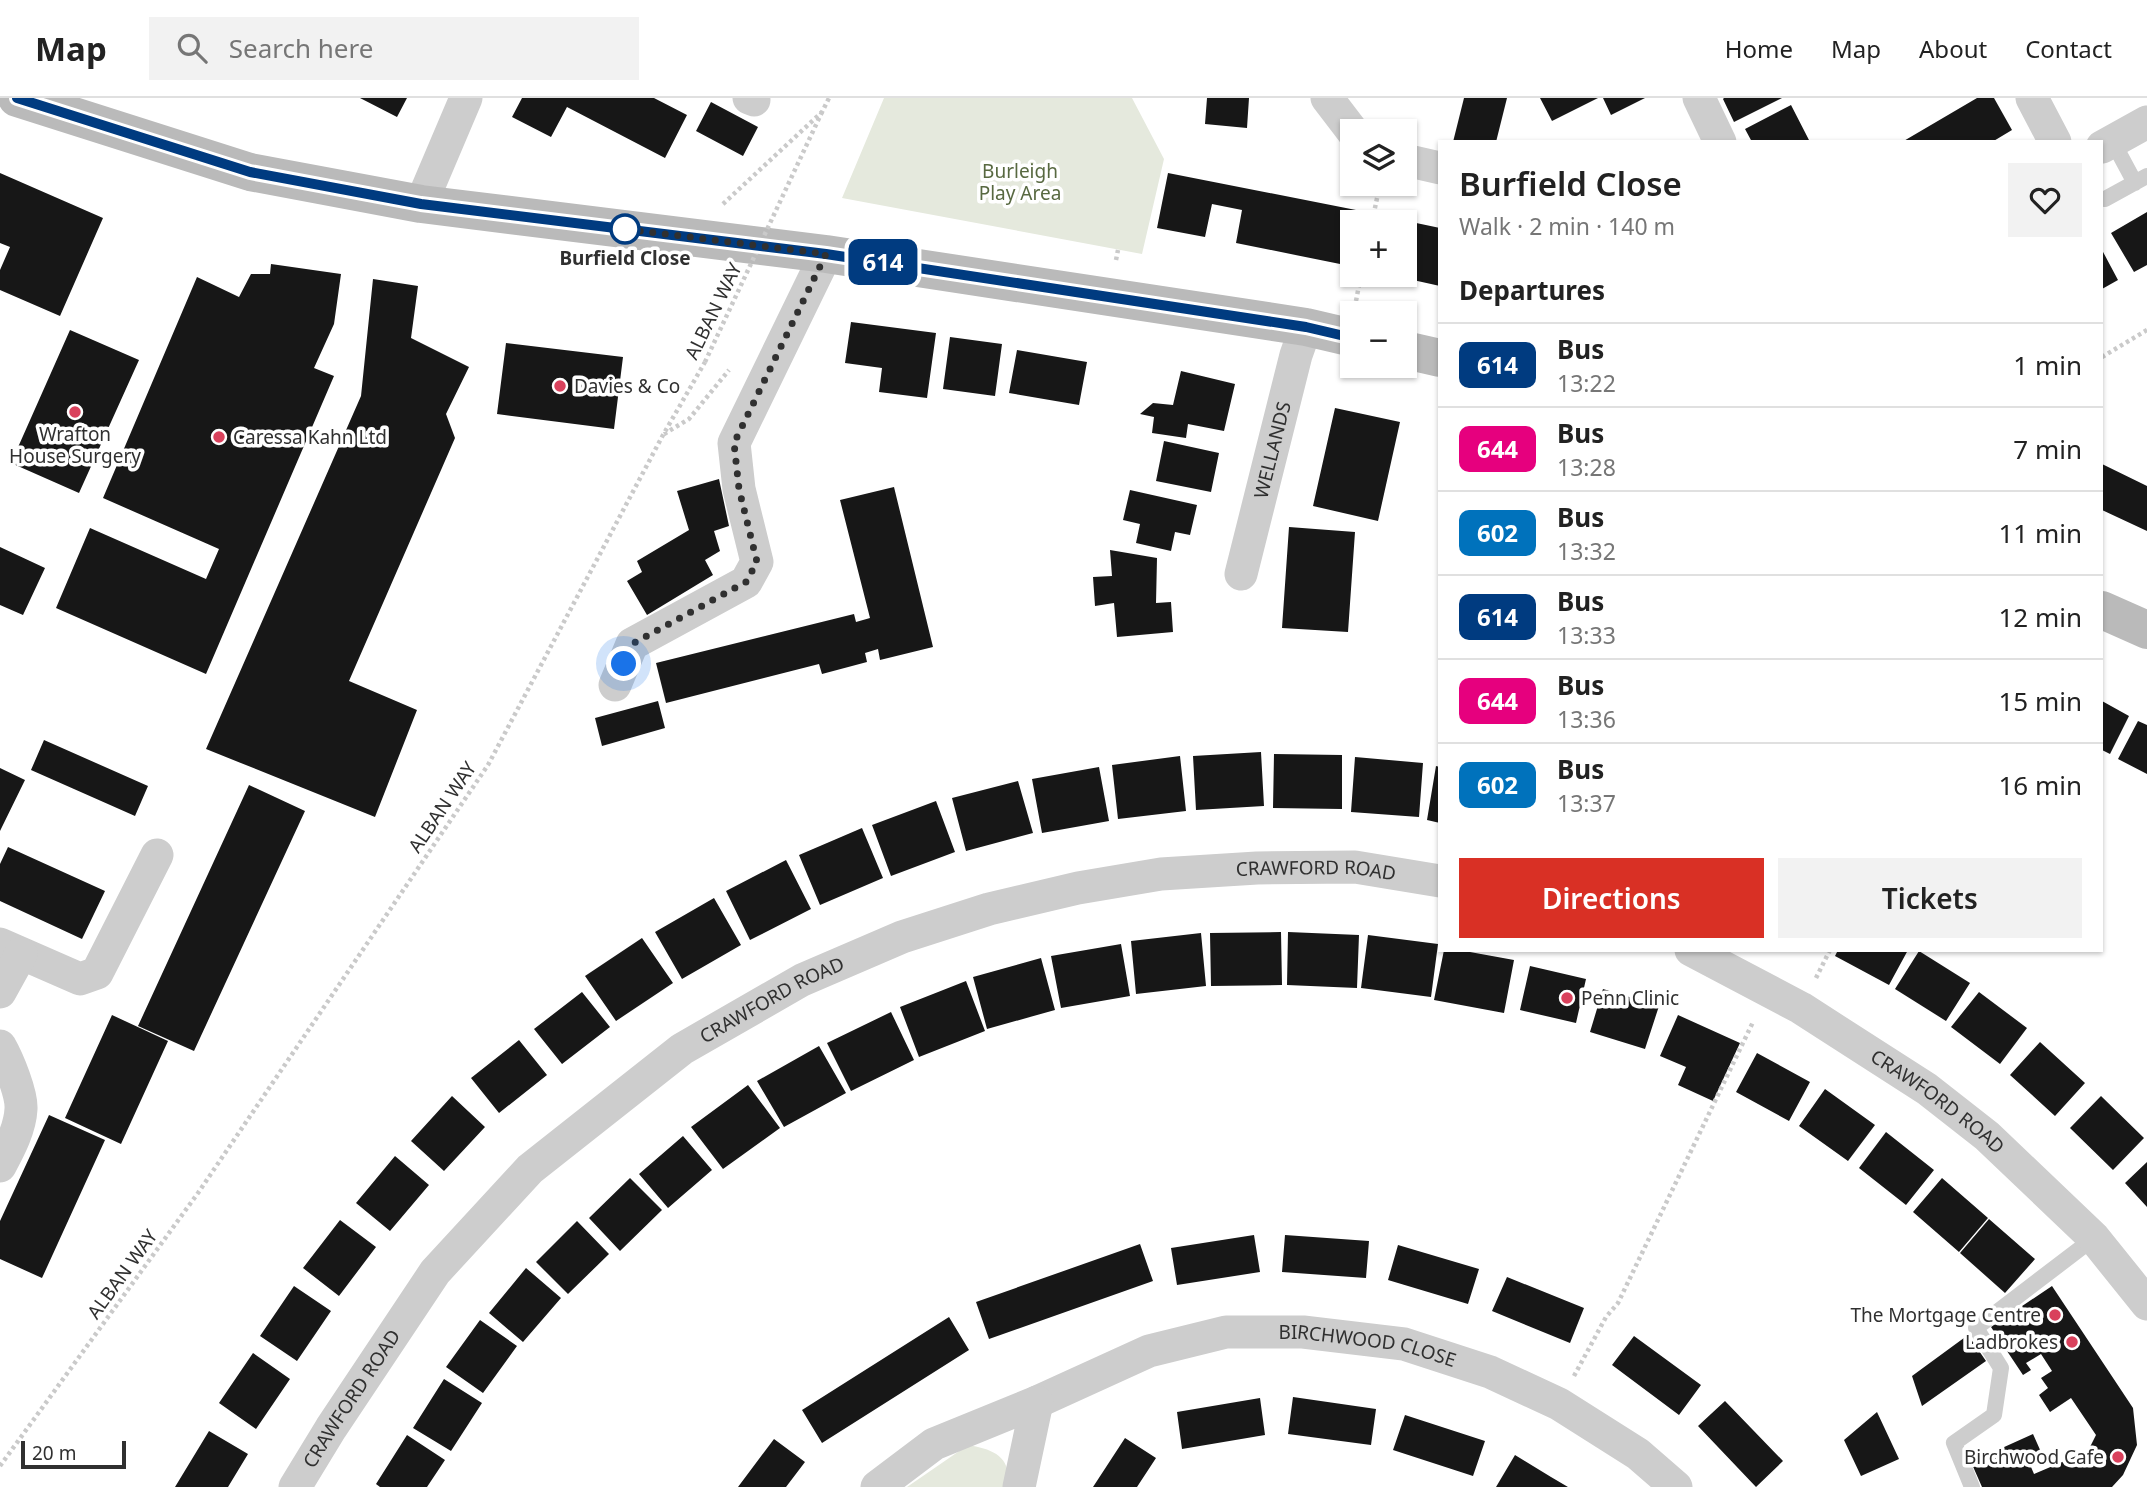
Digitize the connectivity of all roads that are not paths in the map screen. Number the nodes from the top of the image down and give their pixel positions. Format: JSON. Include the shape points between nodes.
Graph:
{"nodes":[{"id":1,"x":17,"y":98,"type":"edge"},
{"id":2,"x":466,"y":98,"type":"edge"},
{"id":3,"x":1327,"y":98,"type":"edge"},
{"id":4,"x":1699,"y":98,"type":"edge"},
{"id":5,"x":2032,"y":98,"type":"edge"},
{"id":6,"x":1343,"y":119,"type":"edge"},
{"id":7,"x":2147,"y":122,"type":"edge"},
{"id":8,"x":1719,"y":140,"type":"edge"},
{"id":9,"x":2054,"y":140,"type":"edge"},
{"id":10,"x":2107,"y":144,"type":"edge"},
{"id":11,"x":1417,"y":163,"type":"edge"},
{"id":12,"x":1438,"y":168,"type":"edge"},
{"id":13,"x":2141,"y":180,"type":"edge"},
{"id":14,"x":2105,"y":200,"type":"dead end"},
{"id":15,"x":421,"y":204,"type":"junction"},
{"id":16,"x":826,"y":254,"type":"junction"},
{"id":17,"x":1306,"y":327,"type":"junction"},
{"id":18,"x":1340,"y":335,"type":"edge"},
{"id":19,"x":1417,"y":353,"type":"edge"},
{"id":20,"x":1438,"y":358,"type":"edge"},
{"id":21,"x":1241,"y":574,"type":"dead end"},
{"id":22,"x":2103,"y":610,"type":"edge"},
{"id":23,"x":2147,"y":630,"type":"edge"},
{"id":24,"x":615,"y":685,"type":"dead end"},
{"id":25,"x":157,"y":855,"type":"dead end"},
{"id":26,"x":1438,"y":881,"type":"edge"},
{"id":27,"x":10,"y":949,"type":"edge"},
{"id":28,"x":1695,"y":952,"type":"edge"},
{"id":29,"x":0,"y":992,"type":"edge"},
{"id":30,"x":0,"y":1046,"type":"edge"},
{"id":31,"x":0,"y":1166,"type":"edge"},
{"id":32,"x":2094,"y":1238,"type":"junction"},
{"id":33,"x":2147,"y":1304,"type":"edge"},
{"id":34,"x":1037,"y":1402,"type":"junction"},
{"id":35,"x":295,"y":1487,"type":"edge"},
{"id":36,"x":877,"y":1487,"type":"edge"},
{"id":37,"x":1019,"y":1487,"type":"edge"},
{"id":38,"x":1676,"y":1487,"type":"edge"},
{"id":39,"x":1972,"y":1487,"type":"edge"}],
"edges":[{"from":1,"to":15,"type":"main road","via":[[250,172]]},
{"from":2,"to":15,"type":"street"},
{"from":3,"to":6,"type":"street"},
{"from":4,"to":8,"type":"street"},
{"from":5,"to":9,"type":"street"},
{"from":7,"to":10,"type":"street"},
{"from":10,"to":13,"type":"lane"},
{"from":11,"to":12,"type":"street"},
{"from":13,"to":14,"type":"lane"},
{"from":15,"to":16,"type":"main road"},
{"from":16,"to":17,"type":"main road"},
{"from":16,"to":24,"type":"street","via":[[734,443],[739,489],[757,562],[746,582],[632,644]]},
{"from":17,"to":18,"type":"main road"},
{"from":17,"to":21,"type":"street","name":"WELLANDS"},
{"from":19,"to":20,"type":"main road"},
{"from":22,"to":23,"type":"main road"},
{"from":25,"to":27,"type":"street","via":[[97,973],[80,979]]},
{"from":26,"to":35,"type":"street","name":"CRAWFORD ROAD","via":[[1355,867],[1161,874],[989,909],[902,937],[802,980],[682,1049],[530,1169],[435,1272]]},
{"from":27,"to":29,"type":"street"},
{"from":28,"to":32,"type":"street","name":"CRAWFORD ROAD","via":[[1768,990],[1927,1089],[1987,1136]]},
{"from":30,"to":31,"type":"street","via":[[9,1061],[21,1108],[14,1139]]},
{"from":32,"to":33,"type":"street","name":"CRAWFORD ROAD"},
{"from":32,"to":39,"type":"lane","via":[[1976,1328],[2001,1368],[1994,1415],[1954,1443]]},
{"from":34,"to":36,"type":"street","name":"BIRCHWOOD CLOSE","via":[[934,1444]]},
{"from":34,"to":37,"type":"street"},
{"from":34,"to":38,"type":"street","name":"BIRCHWOOD CLOSE","via":[[1149,1351],[1226,1332],[1303,1332],[1404,1344],[1490,1372],[1559,1404],[1638,1454]]}]}
